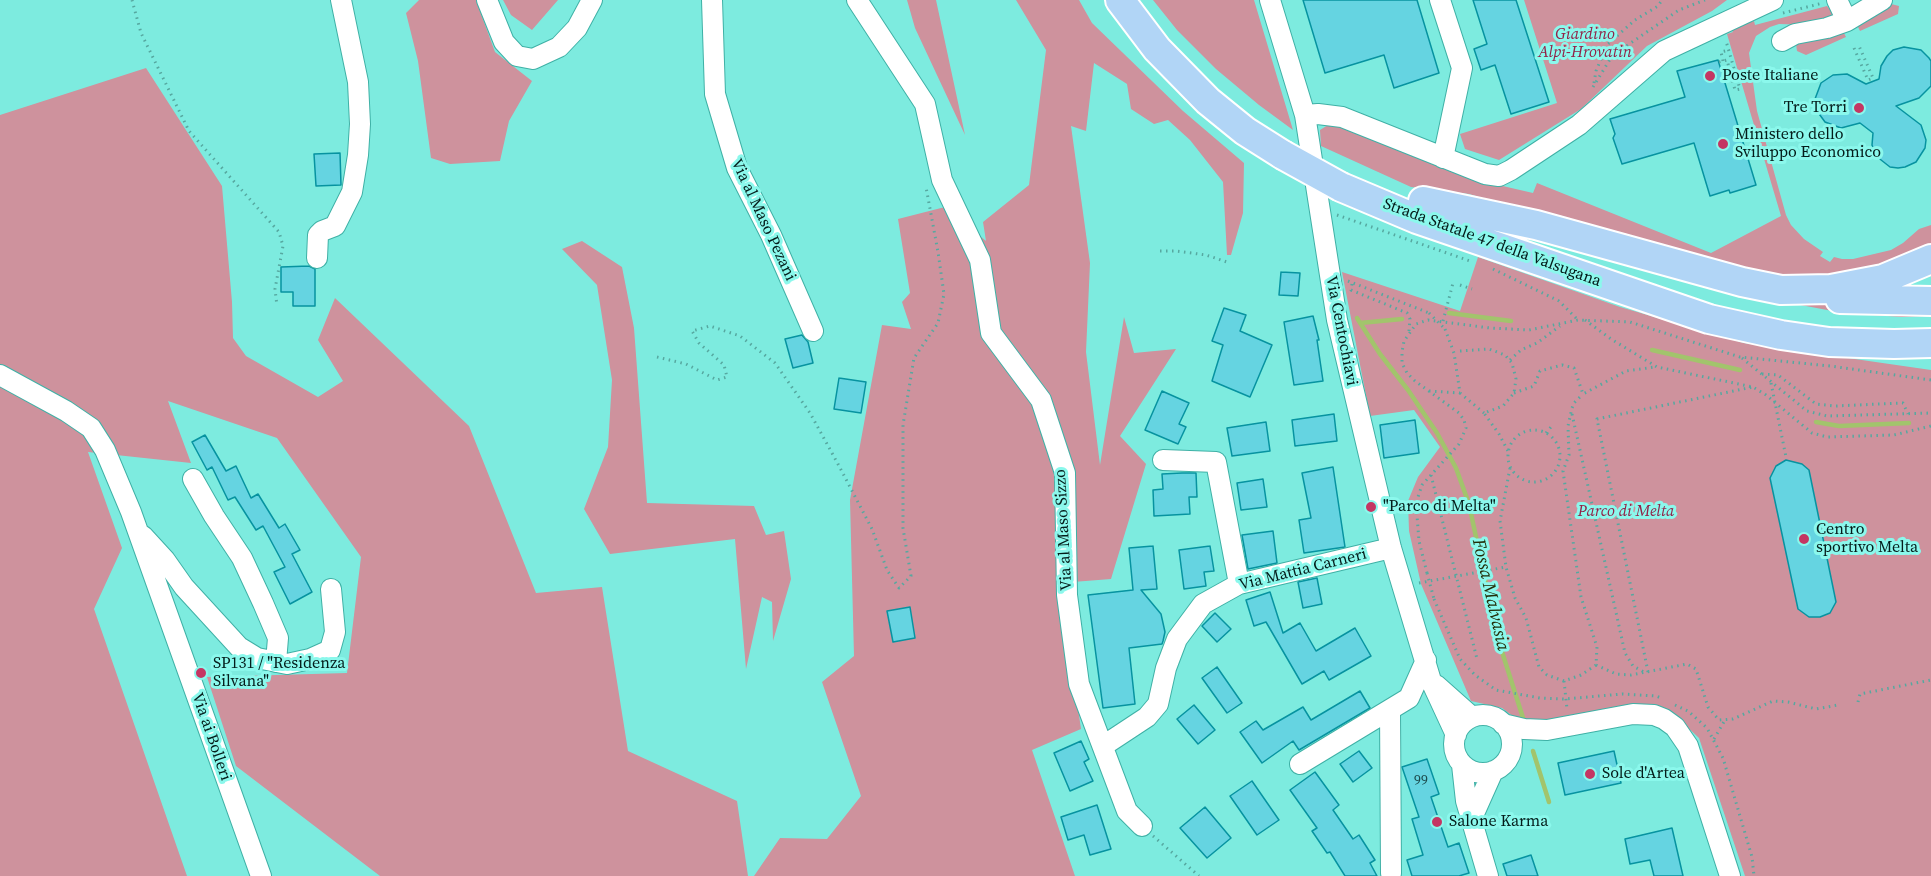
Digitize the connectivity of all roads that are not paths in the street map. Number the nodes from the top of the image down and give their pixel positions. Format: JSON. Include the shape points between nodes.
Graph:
{"nodes":[{"id":1,"x":341,"y":0,"type":"edge"},
{"id":2,"x":487,"y":0,"type":"edge"},
{"id":3,"x":592,"y":0,"type":"edge"},
{"id":4,"x":712,"y":0,"type":"edge"},
{"id":5,"x":857,"y":0,"type":"edge"},
{"id":6,"x":1120,"y":0,"type":"edge"},
{"id":7,"x":1142,"y":0,"type":"edge"},
{"id":8,"x":1270,"y":0,"type":"edge"},
{"id":9,"x":1440,"y":0,"type":"edge"},
{"id":10,"x":1835,"y":0,"type":"edge"},
{"id":11,"x":1882,"y":0,"type":"edge"},
{"id":12,"x":1774,"y":8,"type":"edge"},
{"id":13,"x":1847,"y":21,"type":"junction"},
{"id":14,"x":1782,"y":40,"type":"dead end"},
{"id":15,"x":1291,"y":135,"type":"junction"},
{"id":16,"x":1443,"y":158,"type":"junction"},
{"id":17,"x":1338,"y":188,"type":"junction"},
{"id":18,"x":1423,"y":201,"type":"junction"},
{"id":19,"x":317,"y":258,"type":"dead end"},
{"id":20,"x":1931,"y":259,"type":"edge"},
{"id":21,"x":1781,"y":290,"type":"junction"},
{"id":22,"x":1931,"y":301,"type":"edge"},
{"id":23,"x":1931,"y":325,"type":"edge"},
{"id":24,"x":813,"y":331,"type":"dead end"},
{"id":25,"x":1829,"y":342,"type":"junction"},
{"id":26,"x":1931,"y":343,"type":"edge"},
{"id":27,"x":1931,"y":356,"type":"edge"},
{"id":28,"x":0,"y":375,"type":"edge"},
{"id":29,"x":1163,"y":460,"type":"dead end"},
{"id":30,"x":193,"y":479,"type":"dead end"},
{"id":31,"x":137,"y":530,"type":"junction"},
{"id":32,"x":1391,"y":548,"type":"junction"},
{"id":33,"x":1239,"y":584,"type":"junction"},
{"id":34,"x":331,"y":590,"type":"dead end"},
{"id":35,"x":1426,"y":660,"type":"junction"},
{"id":36,"x":276,"y":662,"type":"junction"},
{"id":37,"x":1431,"y":681,"type":"junction"},
{"id":38,"x":1390,"y":710,"type":"junction"},
{"id":39,"x":1472,"y":717,"type":"junction"},
{"id":40,"x":1503,"y":723,"type":"junction"},
{"id":41,"x":1547,"y":730,"type":"junction"},
{"id":42,"x":1456,"y":735,"type":"junction"},
{"id":43,"x":1103,"y":746,"type":"junction"},
{"id":44,"x":1511,"y":750,"type":"junction"},
{"id":45,"x":1299,"y":764,"type":"dead end"},
{"id":46,"x":1462,"y":765,"type":"junction"},
{"id":47,"x":1493,"y":771,"type":"junction"},
{"id":48,"x":1472,"y":818,"type":"junction"},
{"id":49,"x":1142,"y":826,"type":"road end"},
{"id":50,"x":1391,"y":873,"type":"dead end"},
{"id":51,"x":261,"y":876,"type":"edge"},
{"id":52,"x":1488,"y":876,"type":"edge"},
{"id":53,"x":1731,"y":876,"type":"edge"}],
"edges":[{"from":1,"to":19,"type":"street","via":[[358,82],[358,155],[352,192],[335,226],[318,235]]},
{"from":2,"to":3,"type":"street","via":[[504,42],[517,56],[532,59],[559,47],[577,28]]},
{"from":4,"to":24,"type":"street","name":"Via al Maso Pezani","via":[[715,94],[737,168]]},
{"from":5,"to":43,"type":"street","name":"Via al Maso Sizzo","via":[[925,104],[942,180],[980,260],[991,333],[1041,400],[1065,473],[1067,595],[1079,684]]},
{"from":6,"to":15,"type":"highway","name":"Strada Statale 47 della Valsugana","via":[[1157,50],[1245,131]]},
{"from":7,"to":15,"type":"highway","name":"Strada Statale 47 della Valsugana","via":[[1174,40],[1225,90]]},
{"from":8,"to":15,"type":"street","name":"Via Centochiavi"},
{"from":9,"to":16,"type":"street","via":[[1462,68]]},
{"from":10,"to":13,"type":"street"},
{"from":11,"to":13,"type":"street"},
{"from":12,"to":16,"type":"street","via":[[1721,24],[1664,51],[1579,125],[1499,176]]},
{"from":13,"to":14,"type":"street","via":[[1795,33]]},
{"from":15,"to":16,"type":"street","via":[[1318,114],[1342,117]]},
{"from":15,"to":17,"type":"highway","name":"Strada Statale 47 della Valsugana"},
{"from":15,"to":32,"type":"street","name":"Via Centochiavi"},
{"from":17,"to":18,"type":"highway","name":"Strada Statale 47 della Valsugana"},
{"from":17,"to":25,"type":"highway","name":"Strada Statale 47 della Valsugana","via":[[1709,319]]},
{"from":18,"to":21,"type":"highway","via":[[1536,225]]},
{"from":18,"to":23,"type":"highway","name":"Strada Statale 47 della Valsugana","via":[[1712,300],[1827,323]]},
{"from":20,"to":21,"type":"highway","via":[[1883,279],[1831,289]]},
{"from":21,"to":22,"type":"highway","via":[[1846,300]]},
{"from":25,"to":26,"type":"highway","name":"Strada Statale 47 della Valsugana"},
{"from":25,"to":27,"type":"highway"},
{"from":28,"to":31,"type":"street","name":"Via ai Bolleri","via":[[91,428],[105,450]]},
{"from":29,"to":33,"type":"street","via":[[1216,462]]},
{"from":30,"to":36,"type":"street","via":[[242,558],[263,603],[278,638]]},
{"from":31,"to":36,"type":"street","name":"Via ai Bolleri","via":[[239,647],[257,658]]},
{"from":31,"to":51,"type":"street","name":"Via ai Bolleri"},
{"from":32,"to":33,"type":"street","name":"Via Mattia Carneri"},
{"from":32,"to":35,"type":"street","name":"Via Centochiavi"},
{"from":33,"to":43,"type":"street","name":"Via Mattia Carneri","via":[[1203,604],[1178,639],[1158,704],[1147,717]]},
{"from":34,"to":36,"type":"street","name":"Via ai Bolleri","via":[[335,632],[330,650],[310,659]]},
{"from":35,"to":37,"type":"street","name":"Via Centochiavi"},
{"from":35,"to":38,"type":"street","via":[[1409,698]]},
{"from":37,"to":39,"type":"street"},
{"from":37,"to":42,"type":"street","name":"Via Centochiavi"},
{"from":38,"to":45,"type":"street"},
{"from":38,"to":50,"type":"street"},
{"from":39,"to":40,"type":"street","via":[[1488,716]]},
{"from":39,"to":42,"type":"street"},
{"from":40,"to":41,"type":"street"},
{"from":40,"to":44,"type":"street","via":[[1511,738]]},
{"from":41,"to":44,"type":"street"},
{"from":41,"to":53,"type":"street","via":[[1643,713],[1675,727],[1688,746]]},
{"from":42,"to":46,"type":"street","via":[[1455,751]]},
{"from":43,"to":49,"type":"street","via":[[1127,811]]},
{"from":44,"to":47,"type":"street","via":[[1506,761]]},
{"from":46,"to":47,"type":"street","via":[[1477,772]]},
{"from":46,"to":48,"type":"street"},
{"from":47,"to":48,"type":"street"},
{"from":48,"to":52,"type":"street"}]}
